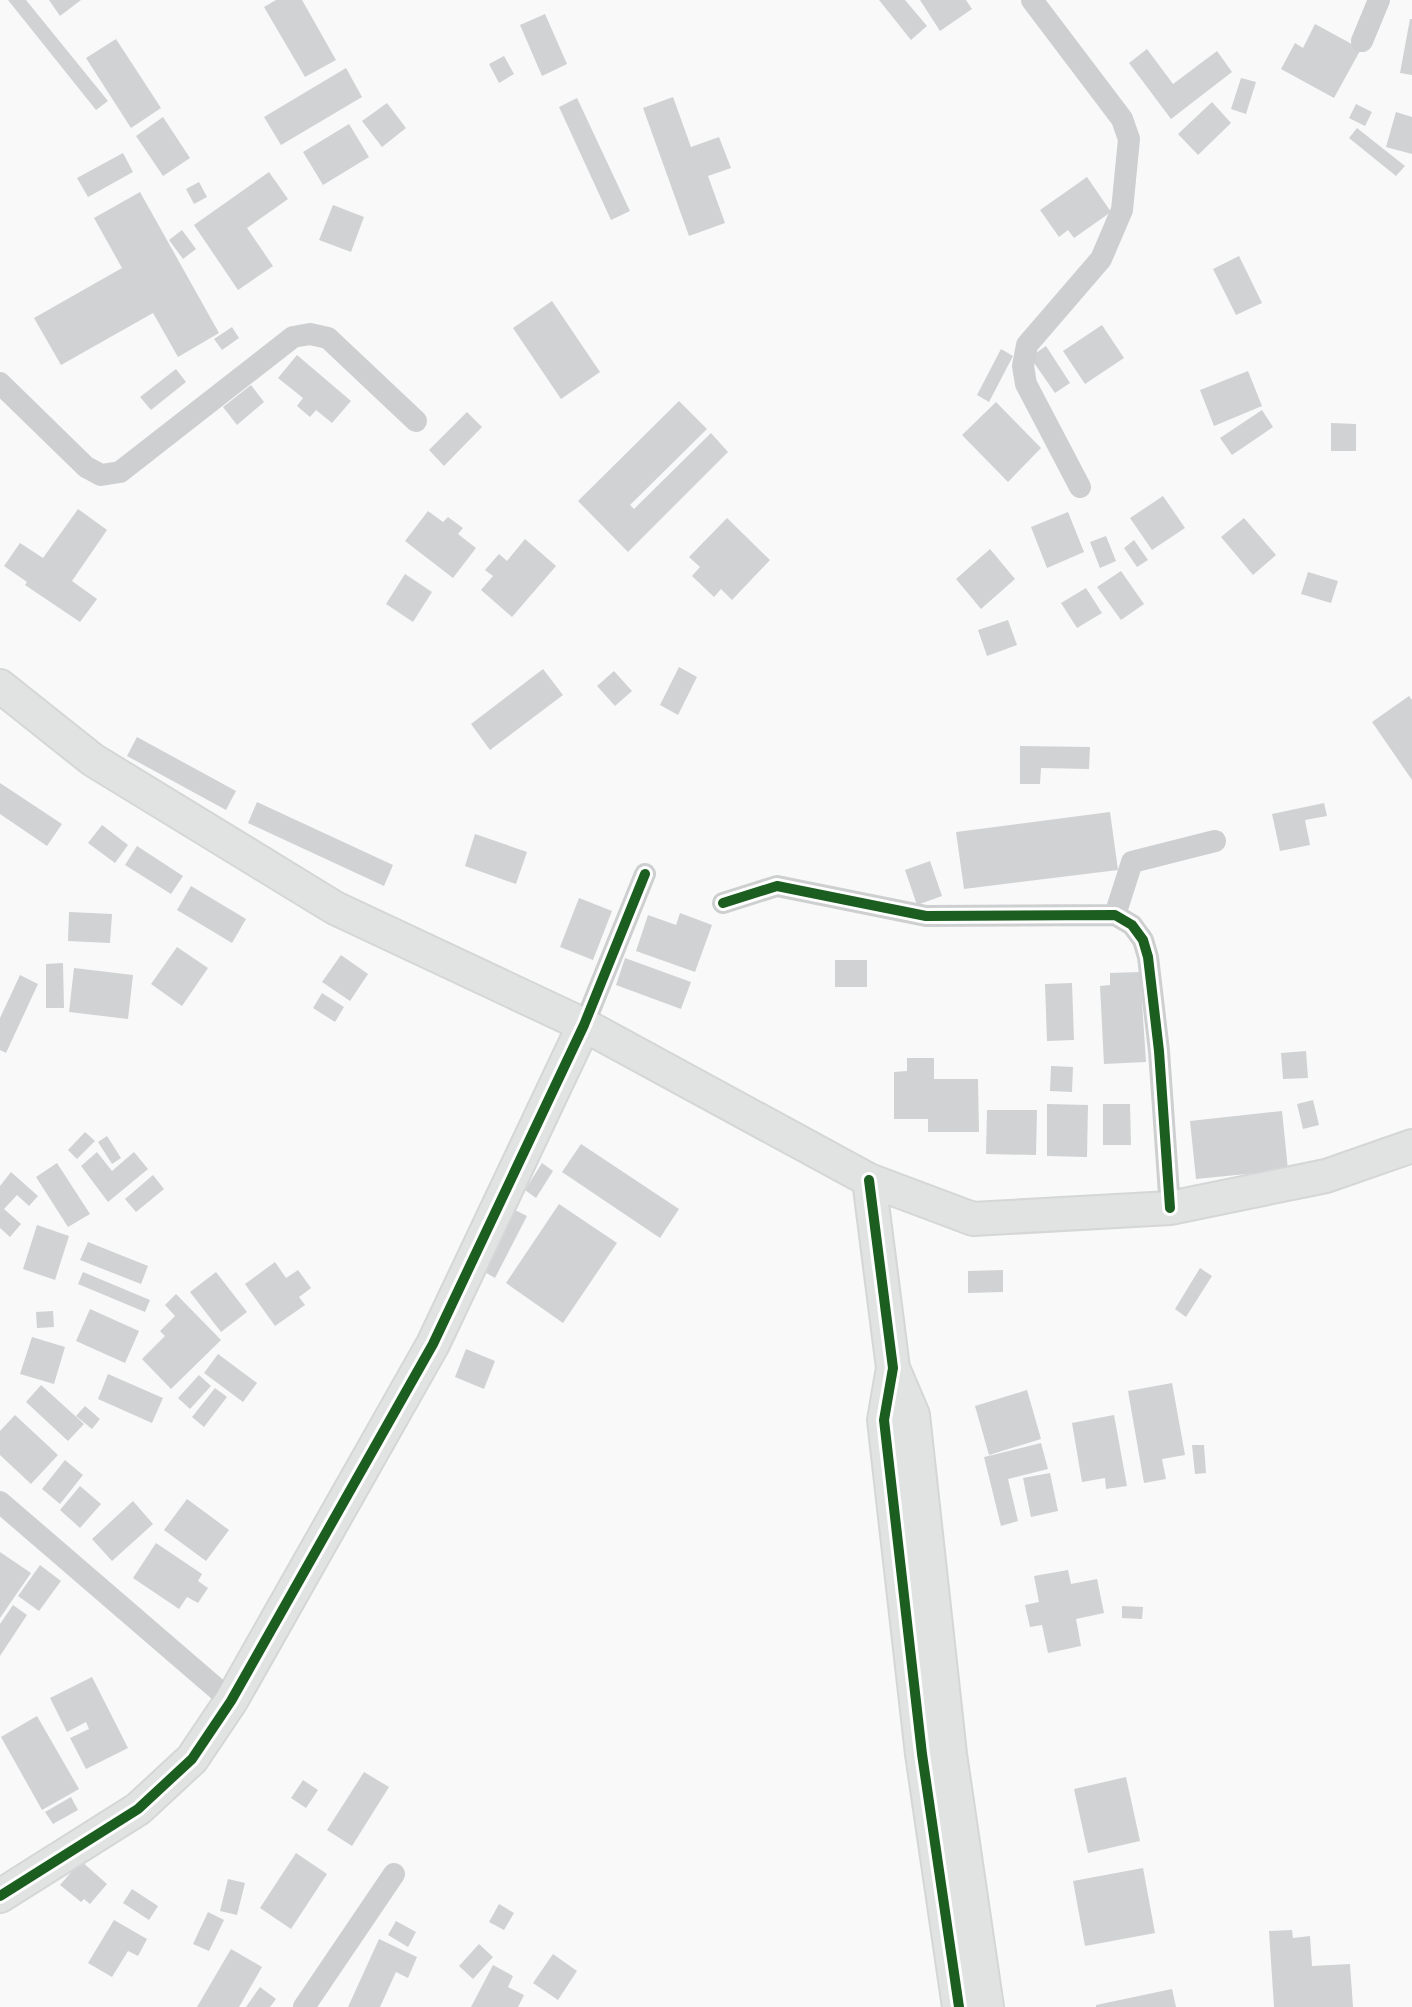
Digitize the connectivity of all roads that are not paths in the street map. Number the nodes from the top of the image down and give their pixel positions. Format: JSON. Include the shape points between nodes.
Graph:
{"nodes":[{"id":1,"x":1032,"y":0,"type":"edge"},
{"id":2,"x":1379,"y":0,"type":"edge"},
{"id":3,"x":1362,"y":41,"type":"dead end"},
{"id":4,"x":0,"y":383,"type":"edge"},
{"id":5,"x":416,"y":422,"type":"dead end"},
{"id":6,"x":1080,"y":488,"type":"dead end"},
{"id":7,"x":0,"y":686,"type":"edge"},
{"id":8,"x":1215,"y":841,"type":"dead end"},
{"id":9,"x":645,"y":874,"type":"dead end"},
{"id":10,"x":723,"y":903,"type":"dead end"},
{"id":11,"x":1115,"y":915,"type":"junction"},
{"id":12,"x":584,"y":1025,"type":"junction"},
{"id":13,"x":1412,"y":1146,"type":"edge"},
{"id":14,"x":869,"y":1180,"type":"junction"},
{"id":15,"x":1170,"y":1208,"type":"junction"},
{"id":16,"x":893,"y":1368,"type":"junction"},
{"id":17,"x":0,"y":1502,"type":"edge"},
{"id":18,"x":231,"y":1701,"type":"junction"},
{"id":19,"x":394,"y":1874,"type":"dead end"},
{"id":20,"x":0,"y":1896,"type":"edge"},
{"id":21,"x":304,"y":2007,"type":"edge"},
{"id":22,"x":960,"y":2007,"type":"edge"},
{"id":23,"x":987,"y":2007,"type":"edge"}],
"edges":[{"from":1,"to":6,"type":"street","via":[[1122,119],[1129,139],[1122,210],[1101,258],[1027,345],[1023,366]]},
{"from":2,"to":3,"type":"street"},
{"from":4,"to":5,"type":"street","via":[[101,476],[120,472],[292,337],[328,338]]},
{"from":7,"to":12,"type":"street","via":[[93,760],[335,908]]},
{"from":8,"to":11,"type":"street","via":[[1132,862]]},
{"from":9,"to":12,"type":"street"},
{"from":10,"to":11,"type":"street","via":[[777,886],[926,916]]},
{"from":11,"to":15,"type":"street","via":[[1144,940],[1148,957]]},
{"from":12,"to":14,"type":"street"},
{"from":12,"to":18,"type":"street","via":[[434,1344]]},
{"from":13,"to":15,"type":"street","via":[[1326,1176]]},
{"from":14,"to":15,"type":"street","via":[[973,1219]]},
{"from":14,"to":16,"type":"street"},
{"from":16,"to":22,"type":"street","via":[[884,1420],[922,1754]]},
{"from":16,"to":23,"type":"street","via":[[913,1415],[950,1754]]},
{"from":17,"to":18,"type":"street"},
{"from":18,"to":20,"type":"street","via":[[192,1760],[138,1809]]},
{"from":19,"to":21,"type":"street"}]}
